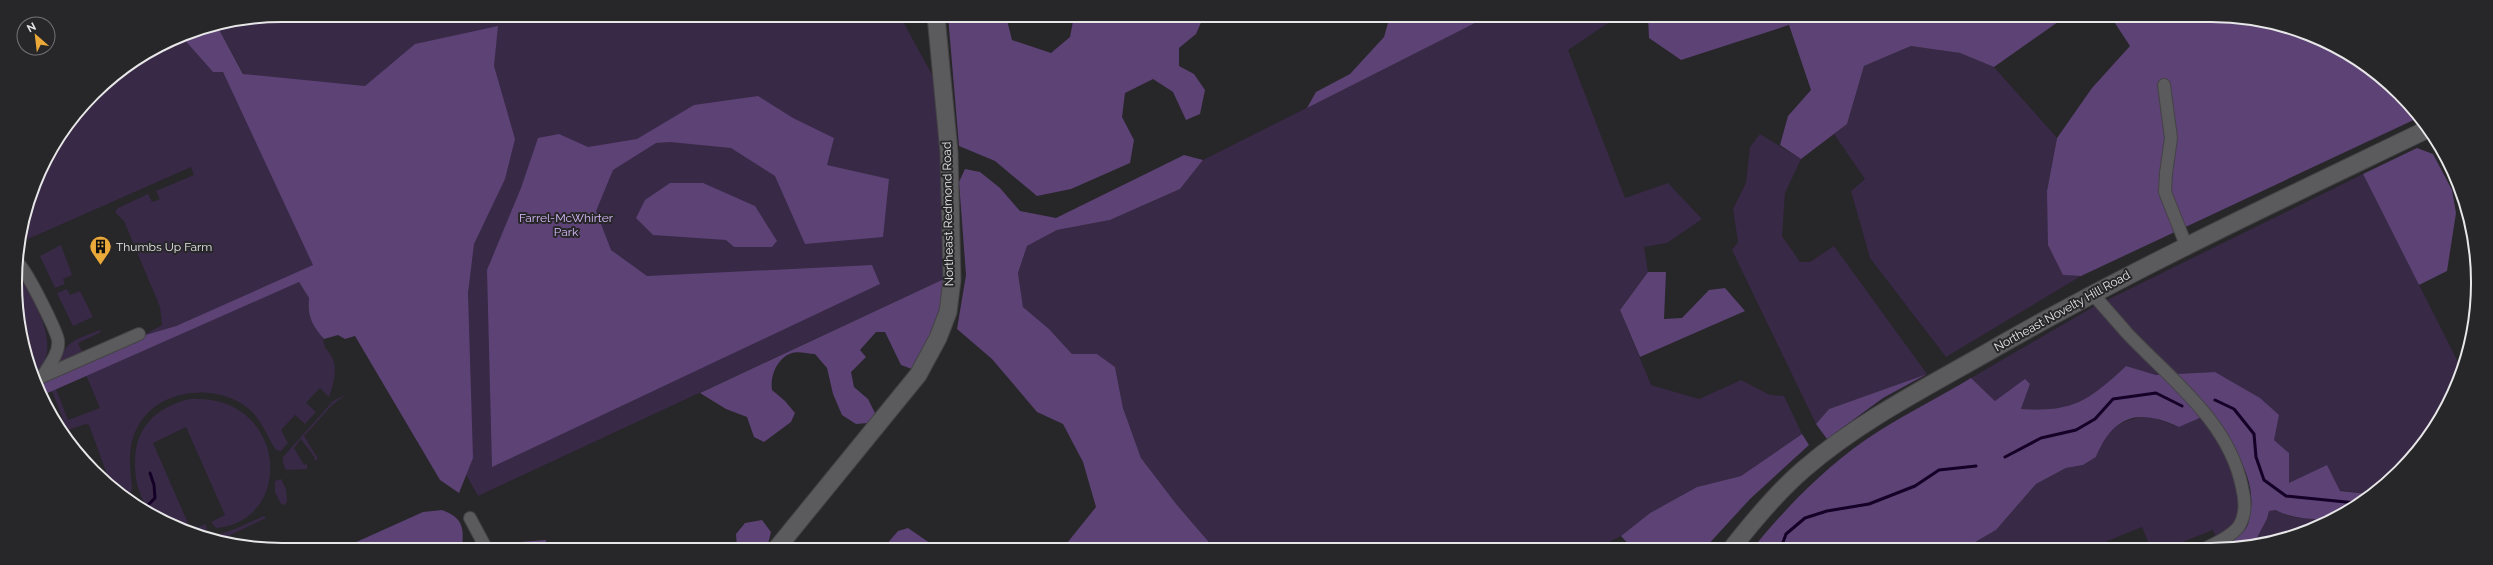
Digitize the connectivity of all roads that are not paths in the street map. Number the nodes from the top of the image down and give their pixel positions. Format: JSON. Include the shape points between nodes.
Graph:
{"nodes":[{"id":1,"x":937,"y":22,"type":"edge"},
{"id":2,"x":2164,"y":85,"type":"dead end"},
{"id":3,"x":2422,"y":132,"type":"edge"},
{"id":4,"x":2186,"y":245,"type":"junction"},
{"id":5,"x":23,"y":266,"type":"edge"},
{"id":6,"x":2092,"y":293,"type":"junction"},
{"id":7,"x":139,"y":334,"type":"dead end"},
{"id":8,"x":40,"y":377,"type":"edge"},
{"id":9,"x":40,"y":378,"type":"edge"},
{"id":10,"x":470,"y":518,"type":"dead end"},
{"id":11,"x":483,"y":543,"type":"edge"},
{"id":12,"x":781,"y":543,"type":"edge"},
{"id":13,"x":1736,"y":543,"type":"edge"},
{"id":14,"x":2217,"y":543,"type":"edge"}],
"edges":[{"from":1,"to":12,"type":"main road","name":"Northeast Redmond Road","via":[[949,152],[952,280],[948,312],[938,338],[918,375]]},
{"from":2,"to":4,"type":"street","via":[[2171,138],[2166,192]]},
{"from":3,"to":4,"type":"main road","name":"Northeast Novelty Hill Road"},
{"from":4,"to":6,"type":"main road","name":"Northeast Novelty Hill Road"},
{"from":5,"to":8,"type":"street","via":[[58,340],[54,359]]},
{"from":6,"to":13,"type":"main road","name":"Northeast Novelty Hill Road","via":[[1909,397],[1848,435],[1802,470],[1782,489]]},
{"from":6,"to":14,"type":"street","via":[[2126,332],[2199,405],[2230,452],[2239,472],[2244,497],[2243,515],[2239,526]]},
{"from":7,"to":9,"type":"street"},
{"from":10,"to":11,"type":"street"}]}
